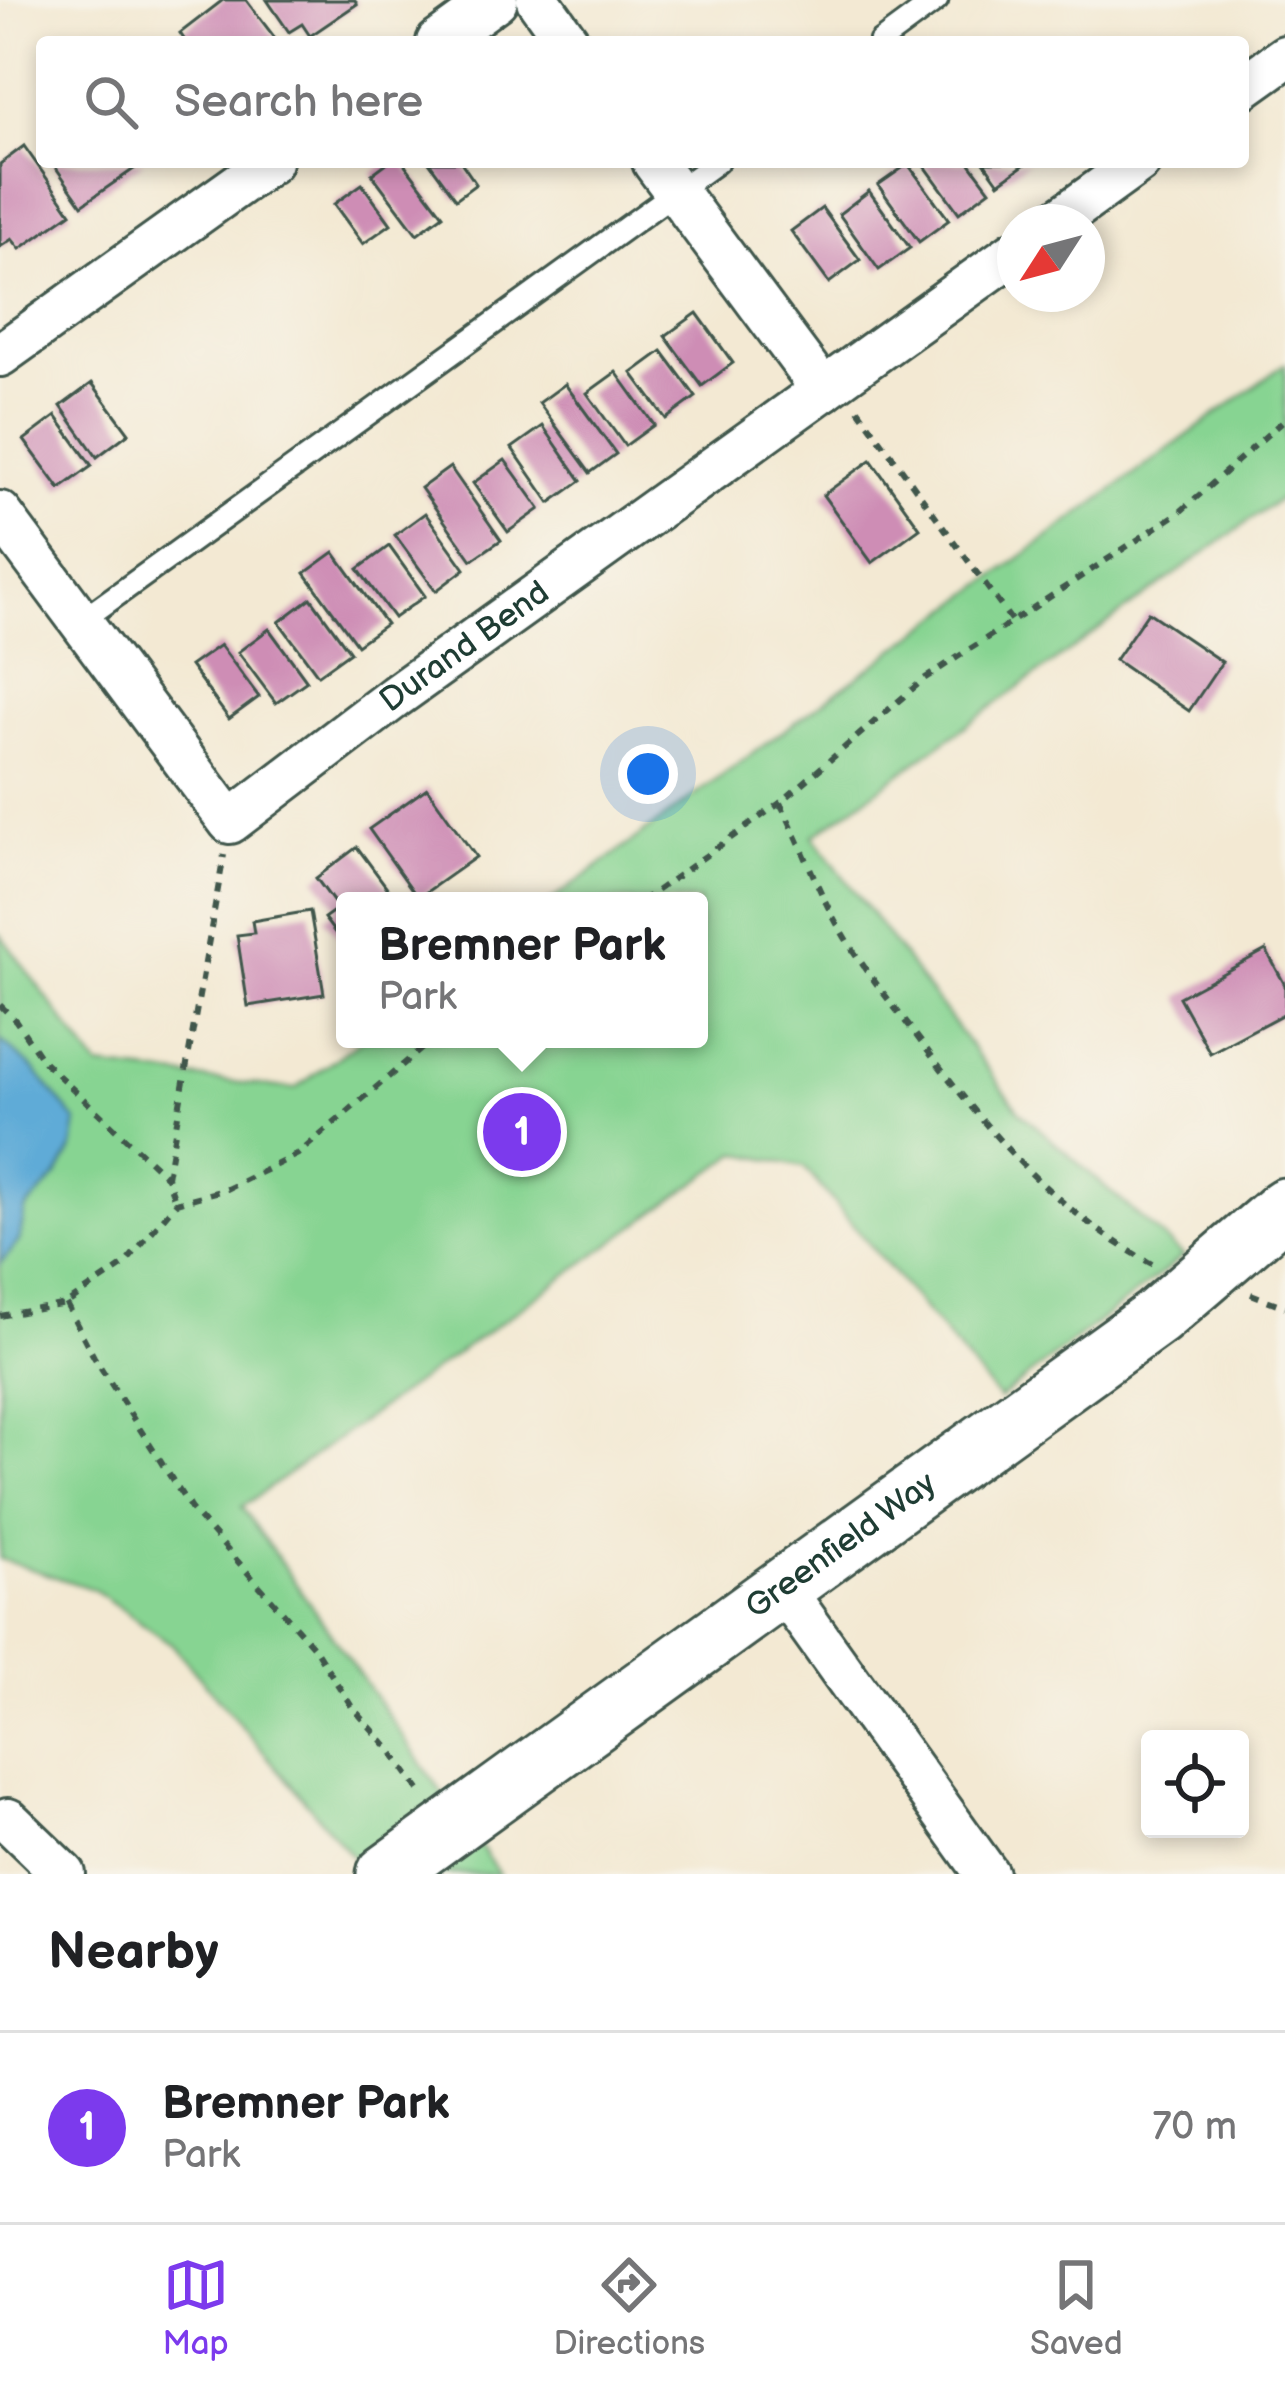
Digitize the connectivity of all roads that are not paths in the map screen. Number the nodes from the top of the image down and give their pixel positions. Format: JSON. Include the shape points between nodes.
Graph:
{"nodes":[{"id":1,"x":496,"y":0,"type":"edge"},
{"id":2,"x":538,"y":0,"type":"edge"},
{"id":3,"x":938,"y":0,"type":"edge"},
{"id":4,"x":446,"y":36,"type":"edge"},
{"id":5,"x":564,"y":36,"type":"edge"},
{"id":6,"x":888,"y":36,"type":"edge"},
{"id":7,"x":1285,"y":57,"type":"edge"},
{"id":8,"x":1249,"y":83,"type":"edge"},
{"id":9,"x":262,"y":168,"type":"edge"},
{"id":10,"x":696,"y":168,"type":"edge"},
{"id":11,"x":1131,"y":168,"type":"edge"},
{"id":12,"x":665,"y":177,"type":"edge"},
{"id":13,"x":1081,"y":204,"type":"edge"},
{"id":14,"x":997,"y":265,"type":"edge"},
{"id":15,"x":0,"y":355,"type":"edge"},
{"id":16,"x":823,"y":390,"type":"junction"},
{"id":17,"x":0,"y":513,"type":"edge"},
{"id":18,"x":80,"y":621,"type":"junction"},
{"id":19,"x":1285,"y":1207,"type":"edge"},
{"id":20,"x":783,"y":1589,"type":"junction"},
{"id":21,"x":8,"y":1820,"type":"dead end"},
{"id":22,"x":64,"y":1874,"type":"edge"},
{"id":23,"x":386,"y":1874,"type":"edge"},
{"id":24,"x":988,"y":1874,"type":"edge"}],
"edges":[{"from":1,"to":4,"type":"street"},
{"from":2,"to":5,"type":"street"},
{"from":3,"to":6,"type":"lane"},
{"from":7,"to":8,"type":"street"},
{"from":9,"to":15,"type":"street"},
{"from":10,"to":12,"type":"lane"},
{"from":11,"to":13,"type":"street"},
{"from":12,"to":16,"type":"street"},
{"from":12,"to":18,"type":"lane"},
{"from":14,"to":16,"type":"street","name":"Durand Bend"},
{"from":16,"to":18,"type":"street","name":"Durand Bend","via":[[230,822]]},
{"from":17,"to":18,"type":"street"},
{"from":19,"to":20,"type":"street","name":"Greenfield Way","via":[[1157,1317]]},
{"from":20,"to":23,"type":"street","name":"Greenfield Way"},
{"from":20,"to":24,"type":"street"},
{"from":21,"to":22,"type":"street"}]}
